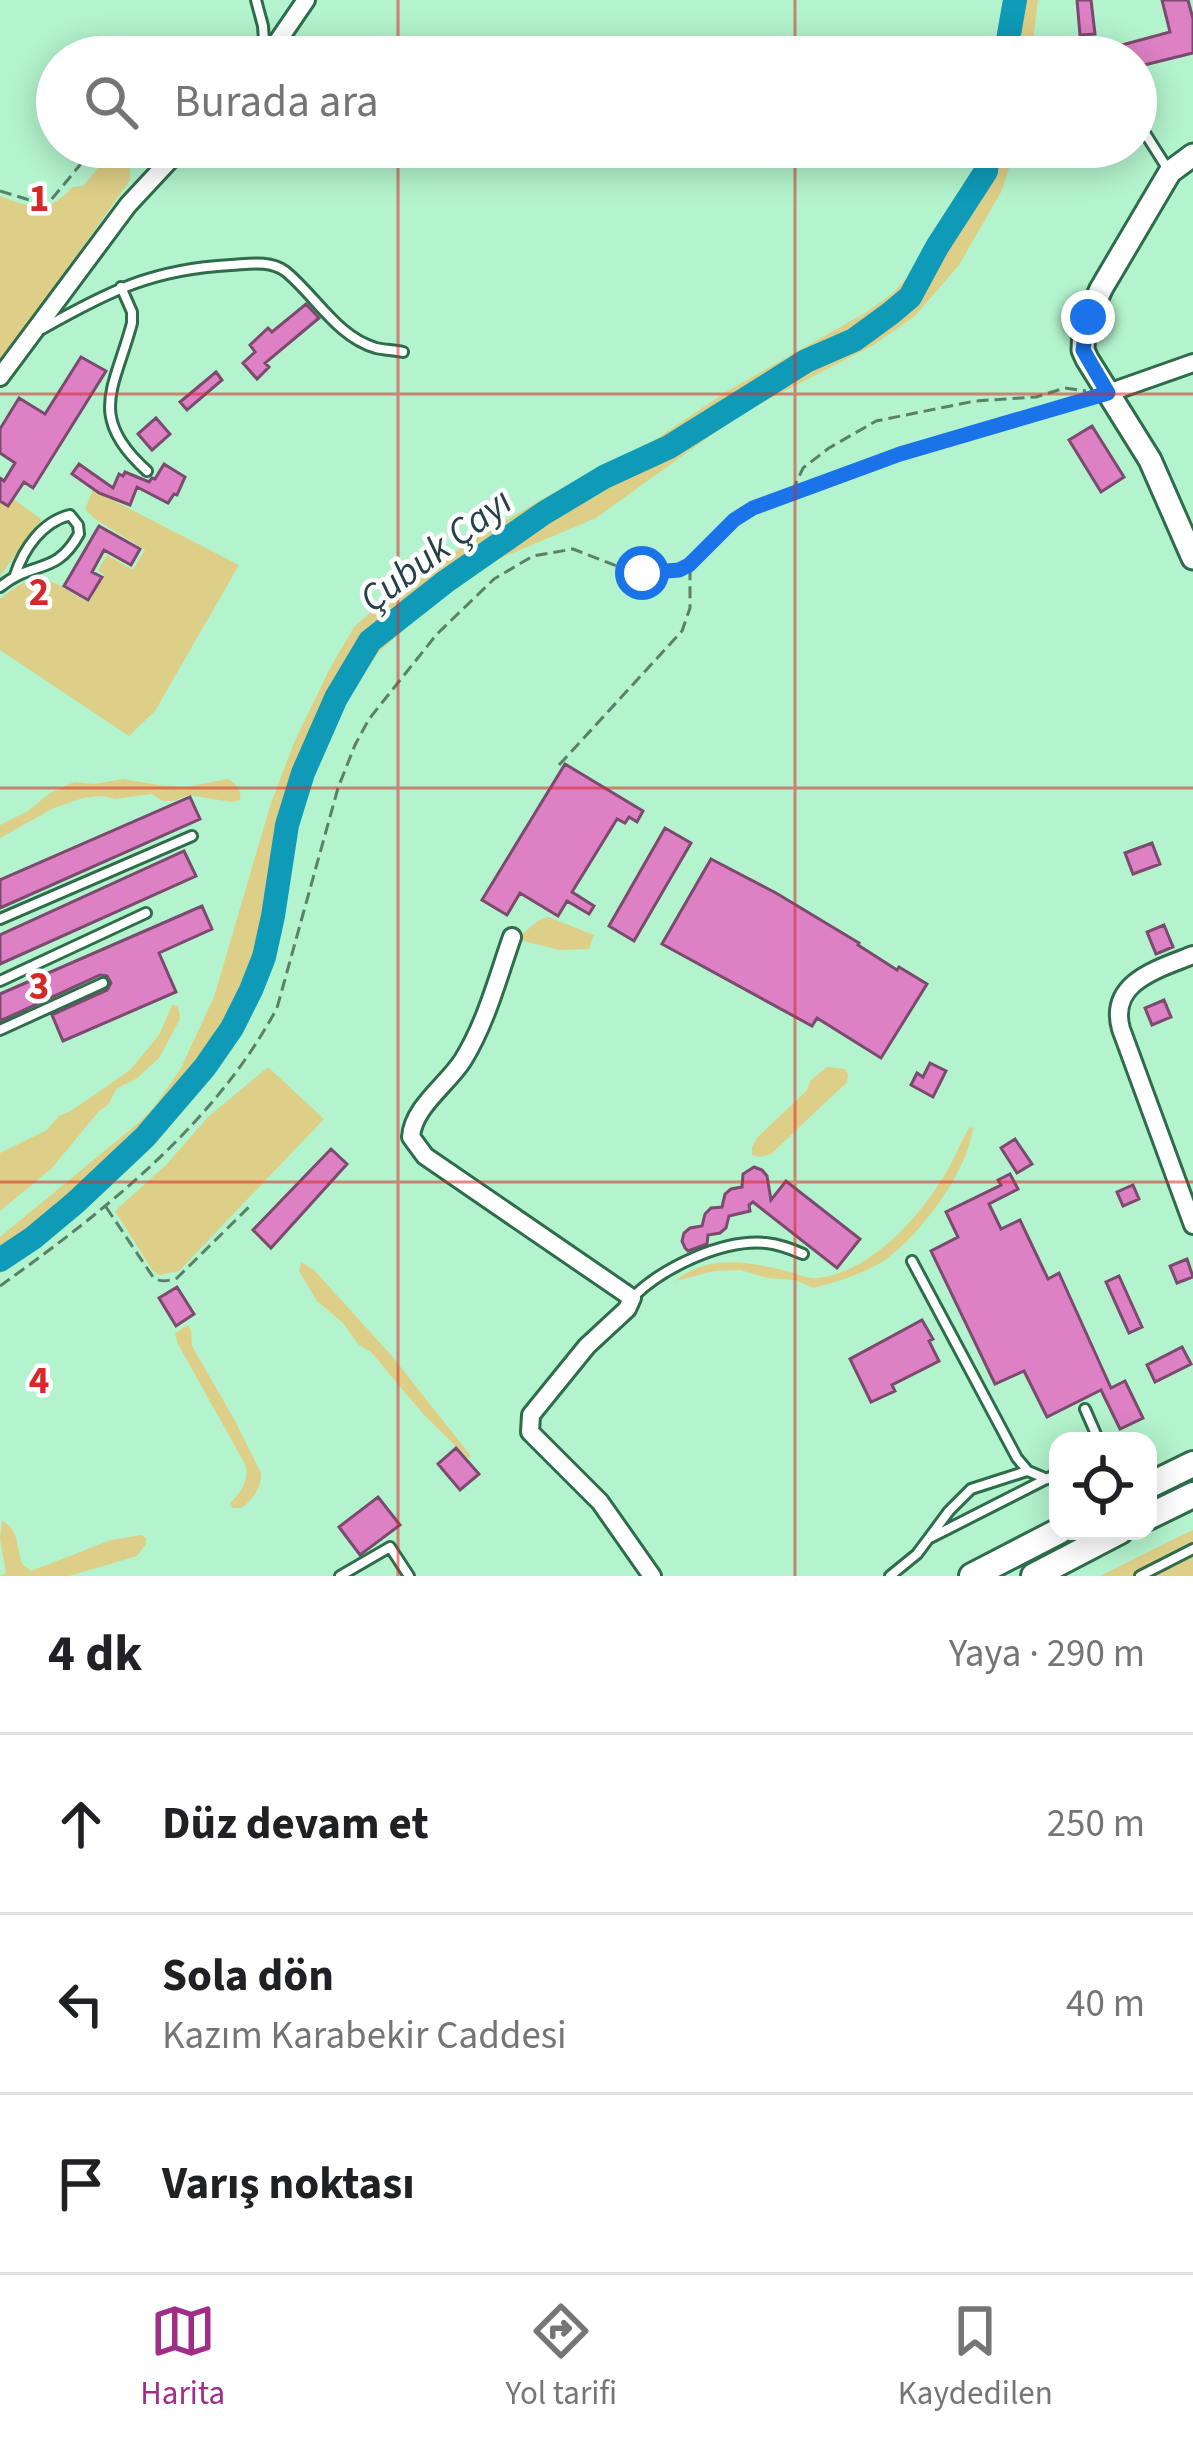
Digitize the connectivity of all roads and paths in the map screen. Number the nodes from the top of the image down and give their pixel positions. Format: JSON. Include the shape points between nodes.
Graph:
{"nodes":[{"id":1,"x":256,"y":0,"type":"edge"},
{"id":2,"x":306,"y":0,"type":"edge"},
{"id":3,"x":264,"y":36,"type":"edge"},
{"id":4,"x":281,"y":36,"type":"edge"},
{"id":5,"x":1157,"y":152,"type":"edge"},
{"id":6,"x":1193,"y":155,"type":"edge"},
{"id":7,"x":77,"y":168,"type":"edge"},
{"id":8,"x":162,"y":168,"type":"edge"},
{"id":9,"x":1170,"y":172,"type":"junction"},
{"id":10,"x":0,"y":191,"type":"edge"},
{"id":11,"x":121,"y":287,"type":"junction"},
{"id":12,"x":32,"y":334,"type":"junction"},
{"id":13,"x":403,"y":352,"type":"dead end"},
{"id":14,"x":1193,"y":363,"type":"edge"},
{"id":15,"x":0,"y":376,"type":"edge"},
{"id":16,"x":1108,"y":393,"type":"junction"},
{"id":17,"x":147,"y":471,"type":"dead end"},
{"id":18,"x":792,"y":494,"type":"junction"},
{"id":19,"x":1193,"y":558,"type":"edge"},
{"id":20,"x":689,"y":565,"type":"junction"},
{"id":21,"x":15,"y":575,"type":"junction"},
{"id":22,"x":0,"y":587,"type":"edge"},
{"id":23,"x":559,"y":765,"type":"dead end"},
{"id":24,"x":192,"y":836,"type":"dead end"},
{"id":25,"x":146,"y":913,"type":"dead end"},
{"id":26,"x":0,"y":919,"type":"edge"},
{"id":27,"x":512,"y":937,"type":"dead end"},
{"id":28,"x":1193,"y":955,"type":"edge"},
{"id":29,"x":0,"y":981,"type":"edge"},
{"id":30,"x":104,"y":982,"type":"dead end"},
{"id":31,"x":0,"y":1030,"type":"edge"},
{"id":32,"x":105,"y":1205,"type":"junction"},
{"id":33,"x":251,"y":1205,"type":"dead end"},
{"id":34,"x":1193,"y":1226,"type":"edge"},
{"id":35,"x":803,"y":1254,"type":"dead end"},
{"id":36,"x":912,"y":1262,"type":"dead end"},
{"id":37,"x":0,"y":1286,"type":"edge"},
{"id":38,"x":632,"y":1298,"type":"junction"},
{"id":39,"x":1085,"y":1409,"type":"dead end"},
{"id":40,"x":1095,"y":1432,"type":"edge"},
{"id":41,"x":1193,"y":1464,"type":"edge"},
{"id":42,"x":1028,"y":1471,"type":"junction"},
{"id":43,"x":1157,"y":1475,"type":"edge"},
{"id":44,"x":1047,"y":1479,"type":"joint"},
{"id":45,"x":1193,"y":1495,"type":"edge"},
{"id":46,"x":1157,"y":1512,"type":"edge"},
{"id":47,"x":1049,"y":1536,"type":"edge"},
{"id":48,"x":929,"y":1539,"type":"junction"},
{"id":49,"x":1103,"y":1540,"type":"edge"},
{"id":50,"x":1193,"y":1550,"type":"edge"},
{"id":51,"x":340,"y":1576,"type":"edge"},
{"id":52,"x":409,"y":1576,"type":"edge"},
{"id":53,"x":652,"y":1576,"type":"edge"},
{"id":54,"x":890,"y":1576,"type":"edge"},
{"id":55,"x":972,"y":1576,"type":"edge"},
{"id":56,"x":1034,"y":1576,"type":"edge"},
{"id":57,"x":1140,"y":1576,"type":"edge"}],
"edges":[{"from":1,"to":3,"type":"lane"},
{"from":2,"to":4,"type":"street"},
{"from":5,"to":9,"type":"lane"},
{"from":6,"to":9,"type":"street"},
{"from":7,"to":10,"type":"path","via":[[51,200]]},
{"from":8,"to":12,"type":"street"},
{"from":9,"to":16,"type":"street","via":[[1084,328],[1083,350]]},
{"from":11,"to":12,"type":"lane"},
{"from":11,"to":13,"type":"lane","via":[[173,270],[268,263],[346,332]]},
{"from":11,"to":17,"type":"lane","via":[[132,323],[110,388],[111,416],[126,452]]},
{"from":12,"to":15,"type":"street"},
{"from":14,"to":16,"type":"street"},
{"from":16,"to":18,"type":"path"},
{"from":16,"to":18,"type":"path","via":[[1065,388],[876,421],[803,468]]},
{"from":16,"to":19,"type":"street","via":[[1150,460]]},
{"from":18,"to":20,"type":"path","via":[[734,520]]},
{"from":20,"to":23,"type":"path","via":[[682,631]]},
{"from":20,"to":32,"type":"path","via":[[642,573],[573,549],[551,551],[494,580],[436,634],[356,745],[261,1039],[190,1126]]},
{"from":21,"to":21,"type":"lane","via":[[66,555],[79,534],[75,519],[64,515],[39,533]]},
{"from":21,"to":22,"type":"lane"},
{"from":24,"to":26,"type":"lane"},
{"from":25,"to":29,"type":"lane"},
{"from":27,"to":38,"type":"street","via":[[473,1041],[411,1136],[425,1156]]},
{"from":28,"to":34,"type":"street","via":[[1139,980],[1117,1006]]},
{"from":30,"to":31,"type":"lane"},
{"from":32,"to":33,"type":"path","via":[[153,1277],[169,1281]]},
{"from":32,"to":37,"type":"path"},
{"from":35,"to":38,"type":"lane","via":[[762,1242],[726,1248],[672,1267]]},
{"from":36,"to":42,"type":"lane"},
{"from":38,"to":53,"type":"street","via":[[532,1415],[530,1432],[599,1502]]},
{"from":39,"to":40,"type":"lane"},
{"from":41,"to":43,"type":"main road"},
{"from":42,"to":44,"type":"lane"},
{"from":42,"to":48,"type":"lane","via":[[970,1489]]},
{"from":44,"to":48,"type":"lane"},
{"from":45,"to":46,"type":"main road"},
{"from":47,"to":55,"type":"main road"},
{"from":48,"to":54,"type":"lane"},
{"from":49,"to":56,"type":"main road"},
{"from":50,"to":57,"type":"lane"},
{"from":51,"to":52,"type":"lane","via":[[390,1547]]}]}
